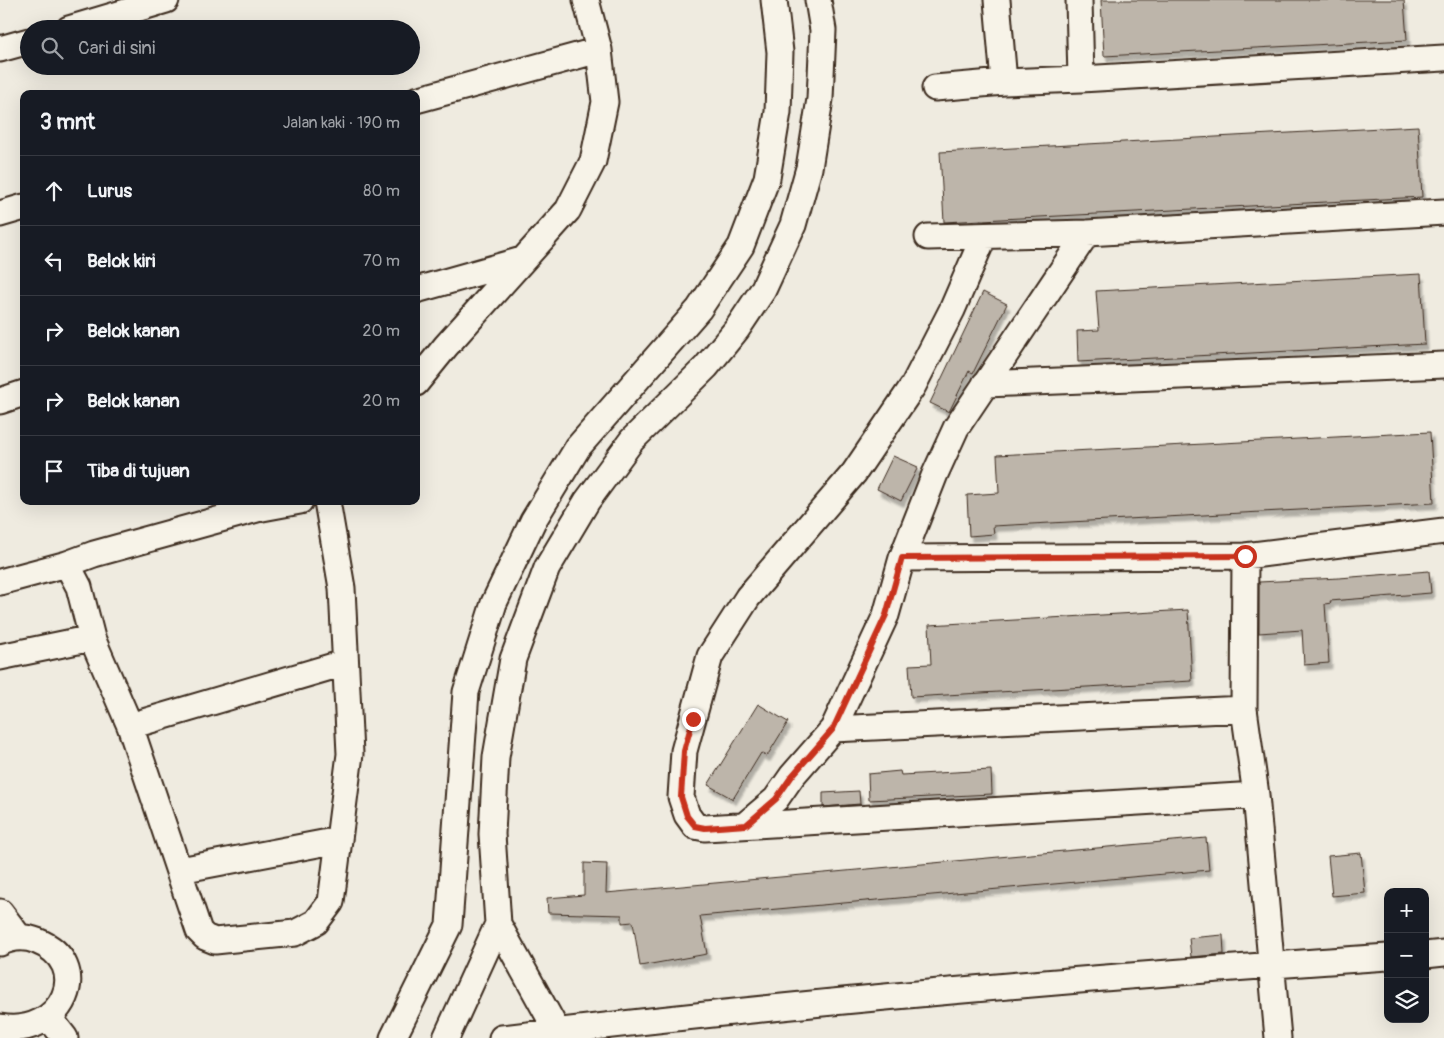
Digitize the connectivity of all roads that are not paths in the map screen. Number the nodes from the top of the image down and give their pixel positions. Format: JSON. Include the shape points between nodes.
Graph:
{"nodes":[{"id":1,"x":166,"y":0,"type":"edge"},
{"id":2,"x":586,"y":0,"type":"edge"},
{"id":3,"x":774,"y":0,"type":"edge"},
{"id":4,"x":818,"y":0,"type":"edge"},
{"id":5,"x":996,"y":0,"type":"edge"},
{"id":6,"x":1080,"y":0,"type":"edge"},
{"id":7,"x":99,"y":20,"type":"edge"},
{"id":8,"x":20,"y":43,"type":"edge"},
{"id":9,"x":0,"y":49,"type":"edge"},
{"id":10,"x":600,"y":50,"type":"junction"},
{"id":11,"x":1444,"y":58,"type":"edge"},
{"id":12,"x":1081,"y":79,"type":"junction"},
{"id":13,"x":1004,"y":82,"type":"junction"},
{"id":14,"x":935,"y":88,"type":"dead end"},
{"id":15,"x":420,"y":99,"type":"edge"},
{"id":16,"x":20,"y":208,"type":"edge"},
{"id":17,"x":1444,"y":212,"type":"edge"},
{"id":18,"x":0,"y":214,"type":"edge"},
{"id":19,"x":1087,"y":233,"type":"junction"},
{"id":20,"x":984,"y":236,"type":"junction"},
{"id":21,"x":928,"y":237,"type":"dead end"},
{"id":22,"x":522,"y":260,"type":"junction"},
{"id":23,"x":420,"y":289,"type":"edge"},
{"id":24,"x":1444,"y":365,"type":"edge"},
{"id":25,"x":420,"y":378,"type":"edge"},
{"id":26,"x":985,"y":384,"type":"junction"},
{"id":27,"x":20,"y":394,"type":"edge"},
{"id":28,"x":0,"y":400,"type":"edge"},
{"id":29,"x":278,"y":505,"type":"edge"},
{"id":30,"x":328,"y":505,"type":"edge"},
{"id":31,"x":1444,"y":531,"type":"edge"},
{"id":32,"x":1245,"y":556,"type":"junction"},
{"id":33,"x":902,"y":558,"type":"junction"},
{"id":34,"x":68,"y":564,"type":"junction"},
{"id":35,"x":0,"y":582,"type":"edge"},
{"id":36,"x":92,"y":638,"type":"junction"},
{"id":37,"x":0,"y":657,"type":"edge"},
{"id":38,"x":344,"y":664,"type":"junction"},
{"id":39,"x":1244,"y":709,"type":"junction"},
{"id":40,"x":130,"y":726,"type":"junction"},
{"id":41,"x":833,"y":729,"type":"junction"},
{"id":42,"x":1256,"y":795,"type":"junction"},
{"id":43,"x":746,"y":825,"type":"junction"},
{"id":44,"x":339,"y":840,"type":"junction"},
{"id":45,"x":180,"y":870,"type":"junction"},
{"id":46,"x":0,"y":912,"type":"edge"},
{"id":47,"x":498,"y":924,"type":"junction"},
{"id":48,"x":9,"y":940,"type":"edge"},
{"id":49,"x":1444,"y":953,"type":"edge"},
{"id":50,"x":1429,"y":955,"type":"edge"},
{"id":51,"x":1384,"y":957,"type":"edge"},
{"id":52,"x":1271,"y":965,"type":"junction"},
{"id":53,"x":0,"y":1026,"type":"edge"},
{"id":54,"x":58,"y":1029,"type":"edge"},
{"id":55,"x":557,"y":1031,"type":"junction"},
{"id":56,"x":393,"y":1038,"type":"edge"},
{"id":57,"x":446,"y":1038,"type":"edge"},
{"id":58,"x":502,"y":1038,"type":"edge"},
{"id":59,"x":1278,"y":1038,"type":"edge"}],
"edges":[{"from":1,"to":7,"type":"street"},
{"from":2,"to":10,"type":"street"},
{"from":3,"to":56,"type":"street","via":[[780,52],[778,112],[767,178],[741,246],[699,309],[578,447],[533,521],[494,603],[466,692],[449,925]]},
{"from":4,"to":47,"type":"street","via":[[822,30],[820,99],[809,168],[793,225],[763,290],[737,330],[632,440],[587,501],[547,568],[513,659],[496,757],[492,834]]},
{"from":5,"to":13,"type":"street"},
{"from":6,"to":12,"type":"street"},
{"from":8,"to":9,"type":"street"},
{"from":10,"to":15,"type":"street"},
{"from":10,"to":22,"type":"street","via":[[605,102],[593,161],[568,210]]},
{"from":11,"to":12,"type":"street"},
{"from":12,"to":13,"type":"street"},
{"from":13,"to":14,"type":"street"},
{"from":16,"to":18,"type":"street"},
{"from":17,"to":19,"type":"street"},
{"from":19,"to":20,"type":"street"},
{"from":19,"to":26,"type":"street"},
{"from":20,"to":21,"type":"street"},
{"from":20,"to":43,"type":"street","via":[[952,310],[913,386],[854,472],[748,597],[710,656],[684,751],[681,797],[687,816],[695,826]]},
{"from":22,"to":23,"type":"street"},
{"from":22,"to":25,"type":"street"},
{"from":24,"to":26,"type":"street"},
{"from":26,"to":33,"type":"street","via":[[956,428]]},
{"from":27,"to":28,"type":"street"},
{"from":29,"to":34,"type":"street","via":[[94,554]]},
{"from":30,"to":38,"type":"street","via":[[342,588]]},
{"from":31,"to":32,"type":"street"},
{"from":32,"to":33,"type":"street"},
{"from":32,"to":39,"type":"street"},
{"from":33,"to":41,"type":"street","via":[[886,615]]},
{"from":34,"to":35,"type":"street"},
{"from":34,"to":36,"type":"street","via":[[79,588]]},
{"from":36,"to":37,"type":"street"},
{"from":36,"to":40,"type":"street"},
{"from":38,"to":40,"type":"street"},
{"from":38,"to":44,"type":"street","via":[[350,754]]},
{"from":39,"to":41,"type":"street"},
{"from":39,"to":42,"type":"street"},
{"from":40,"to":45,"type":"street"},
{"from":41,"to":43,"type":"street","via":[[776,799]]},
{"from":42,"to":43,"type":"street"},
{"from":42,"to":52,"type":"street"},
{"from":44,"to":45,"type":"street"},
{"from":44,"to":45,"type":"street","via":[[331,902],[316,922],[295,933],[215,941],[205,938],[199,931]]},
{"from":46,"to":48,"type":"street"},
{"from":47,"to":55,"type":"street"},
{"from":47,"to":57,"type":"street"},
{"from":48,"to":54,"type":"street","via":[[32,939],[54,951],[62,961],[67,980],[66,999],[60,1011]]},
{"from":49,"to":50,"type":"street"},
{"from":51,"to":52,"type":"street"},
{"from":52,"to":55,"type":"street","via":[[801,1004]]},
{"from":52,"to":59,"type":"street"},
{"from":53,"to":54,"type":"street","via":[[12,1031]]},
{"from":55,"to":58,"type":"street"}]}
